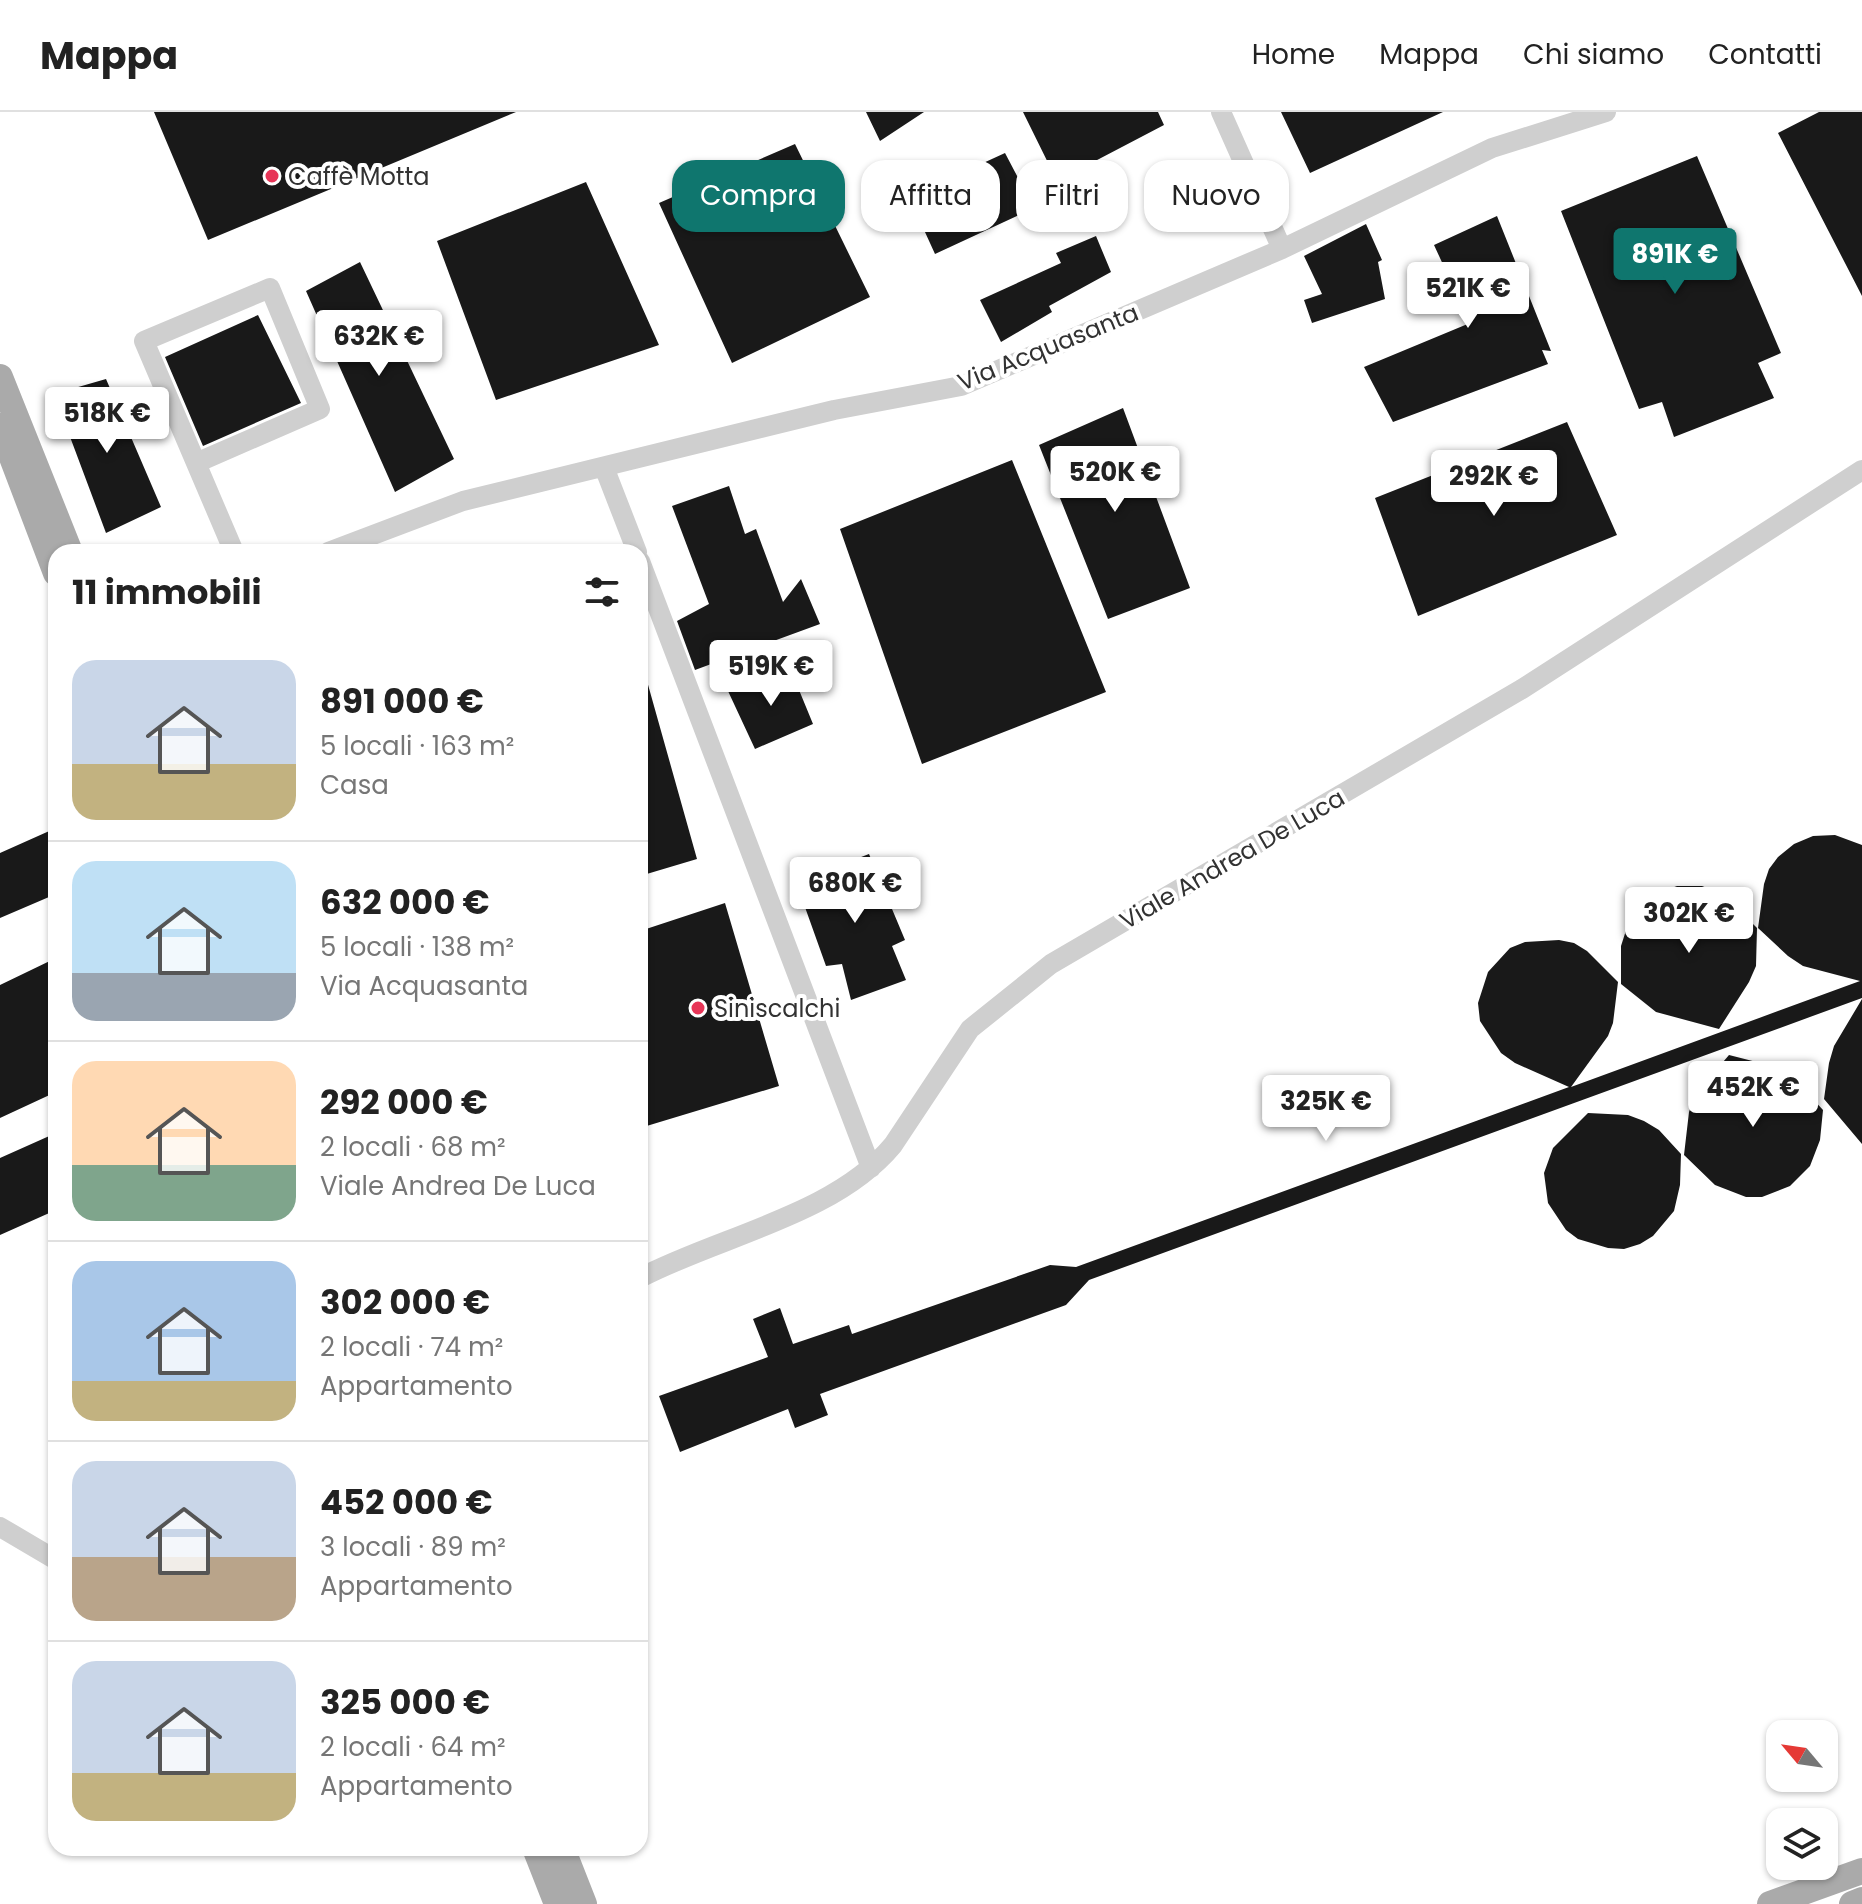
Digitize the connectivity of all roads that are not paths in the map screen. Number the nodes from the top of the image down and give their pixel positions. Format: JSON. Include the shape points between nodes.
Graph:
{"nodes":[{"id":1,"x":1221,"y":112,"type":"edge"},
{"id":2,"x":1606,"y":112,"type":"edge"},
{"id":3,"x":1282,"y":249,"type":"junction"},
{"id":4,"x":0,"y":377,"type":"edge"},
{"id":5,"x":0,"y":426,"type":"edge"},
{"id":6,"x":196,"y":463,"type":"junction"},
{"id":7,"x":604,"y":467,"type":"junction"},
{"id":8,"x":1862,"y":470,"type":"edge"},
{"id":9,"x":67,"y":544,"type":"edge"},
{"id":10,"x":231,"y":544,"type":"edge"},
{"id":11,"x":349,"y":544,"type":"edge"},
{"id":12,"x":634,"y":544,"type":"edge"},
{"id":13,"x":48,"y":552,"type":"edge"},
{"id":14,"x":648,"y":582,"type":"edge"},
{"id":15,"x":871,"y":1168,"type":"junction"},
{"id":16,"x":648,"y":1275,"type":"edge"},
{"id":17,"x":0,"y":1527,"type":"edge"},
{"id":18,"x":48,"y":1555,"type":"edge"},
{"id":19,"x":538,"y":1856,"type":"edge"},
{"id":20,"x":565,"y":1856,"type":"edge"},
{"id":21,"x":1862,"y":1871,"type":"edge"},
{"id":22,"x":1862,"y":1900,"type":"edge"},
{"id":23,"x":557,"y":1904,"type":"edge"},
{"id":24,"x":584,"y":1904,"type":"edge"},
{"id":25,"x":1770,"y":1904,"type":"edge"},
{"id":26,"x":1852,"y":1904,"type":"edge"}],
"edges":[{"from":1,"to":3,"type":"street"},
{"from":2,"to":3,"type":"street","name":"Via Acquasanta","via":[[1492,148]]},
{"from":3,"to":7,"type":"street","name":"Via Acquasanta","via":[[961,386],[834,410]]},
{"from":4,"to":9,"type":"main road"},
{"from":5,"to":13,"type":"main road"},
{"from":6,"to":6,"type":"street","via":[[144,341],[270,288],[320,409]]},
{"from":6,"to":10,"type":"street"},
{"from":7,"to":11,"type":"street","name":"Via Acquasanta","via":[[463,501]]},
{"from":7,"to":12,"type":"street"},
{"from":8,"to":15,"type":"street","name":"Viale Andrea De Luca","via":[[1522,689],[1051,964],[970,1029],[893,1145]]},
{"from":14,"to":15,"type":"street"},
{"from":15,"to":16,"type":"street","name":"Viale Andrea De Luca","via":[[814,1204]]},
{"from":17,"to":18,"type":"street"},
{"from":19,"to":23,"type":"main road"},
{"from":20,"to":24,"type":"main road"},
{"from":21,"to":25,"type":"main road"},
{"from":22,"to":26,"type":"main road"}]}
